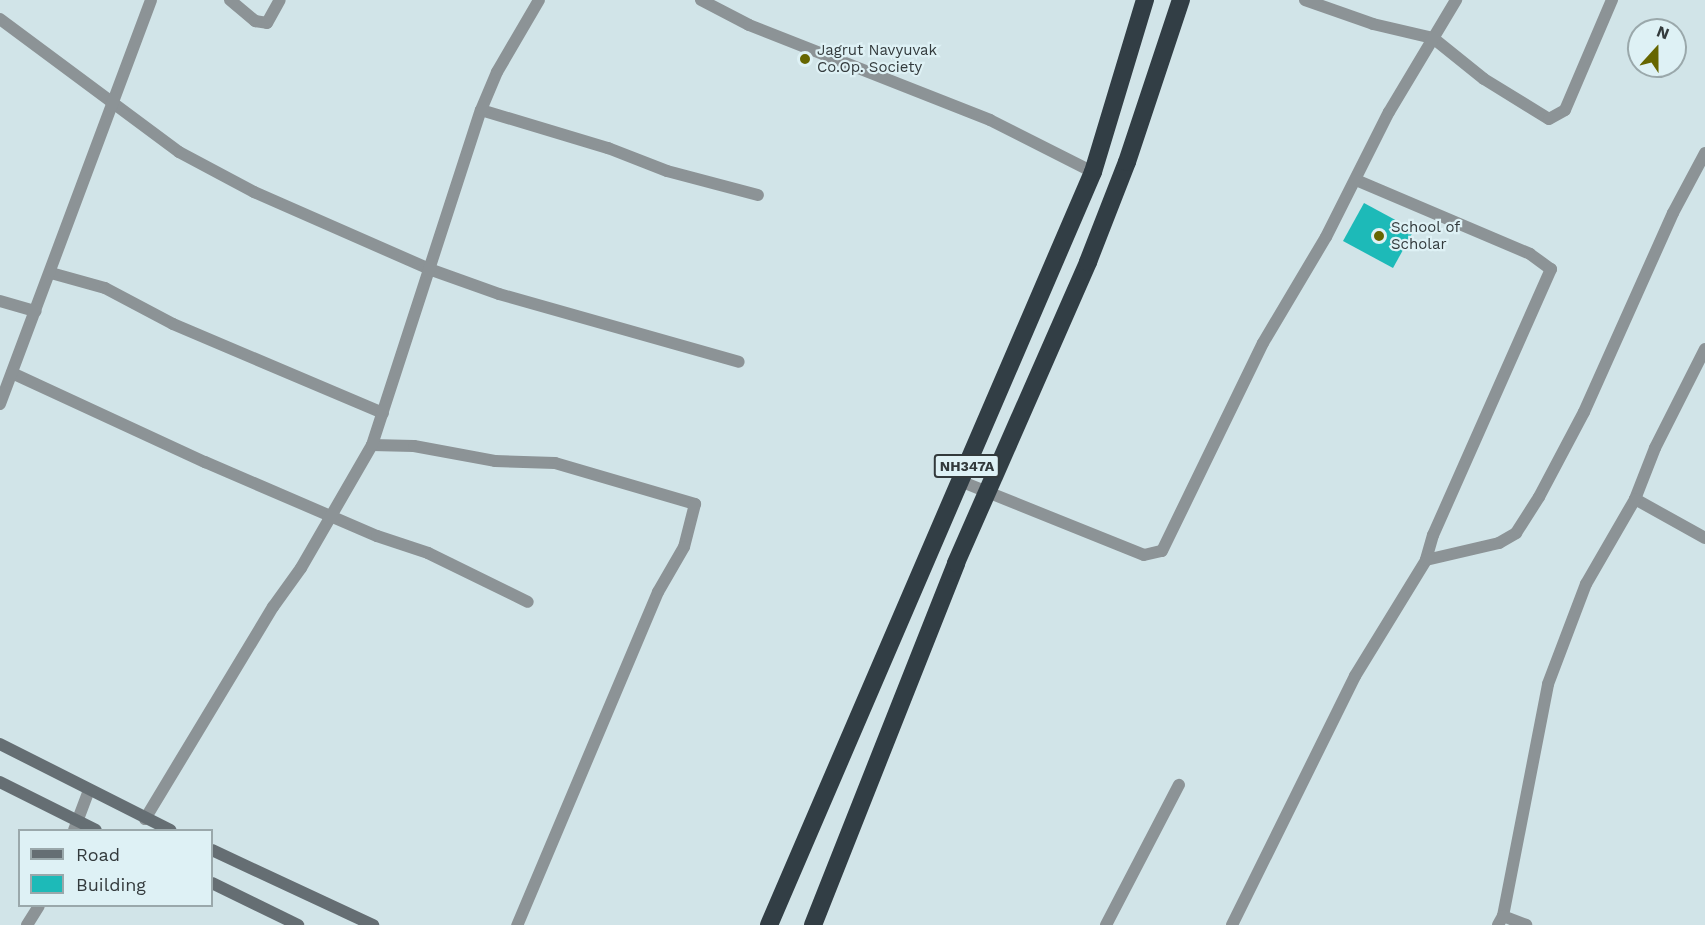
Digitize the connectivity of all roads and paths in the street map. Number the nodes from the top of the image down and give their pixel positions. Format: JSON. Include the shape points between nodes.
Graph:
{"nodes":[{"id":1,"x":151,"y":0,"type":"edge"},
{"id":2,"x":230,"y":0,"type":"edge"},
{"id":3,"x":280,"y":0,"type":"edge"},
{"id":4,"x":539,"y":0,"type":"edge"},
{"id":5,"x":701,"y":0,"type":"edge"},
{"id":6,"x":1145,"y":0,"type":"edge"},
{"id":7,"x":1181,"y":0,"type":"edge"},
{"id":8,"x":1305,"y":0,"type":"edge"},
{"id":9,"x":1456,"y":0,"type":"edge"},
{"id":10,"x":1612,"y":0,"type":"edge"},
{"id":11,"x":0,"y":19,"type":"edge"},
{"id":12,"x":1434,"y":38,"type":"junction"},
{"id":13,"x":111,"y":103,"type":"junction"},
{"id":14,"x":481,"y":110,"type":"junction"},
{"id":15,"x":1705,"y":153,"type":"edge"},
{"id":16,"x":1092,"y":172,"type":"junction"},
{"id":17,"x":1356,"y":180,"type":"junction"},
{"id":18,"x":758,"y":195,"type":"dead end"},
{"id":19,"x":429,"y":269,"type":"junction"},
{"id":20,"x":51,"y":273,"type":"junction"},
{"id":21,"x":0,"y":301,"type":"edge"},
{"id":22,"x":36,"y":311,"type":"junction"},
{"id":23,"x":1705,"y":349,"type":"edge"},
{"id":24,"x":739,"y":362,"type":"dead end"},
{"id":25,"x":12,"y":373,"type":"junction"},
{"id":26,"x":0,"y":404,"type":"edge"},
{"id":27,"x":383,"y":413,"type":"junction"},
{"id":28,"x":372,"y":445,"type":"junction"},
{"id":29,"x":960,"y":482,"type":"junction"},
{"id":30,"x":987,"y":493,"type":"junction"},
{"id":31,"x":1635,"y":500,"type":"junction"},
{"id":32,"x":332,"y":514,"type":"junction"},
{"id":33,"x":1705,"y":538,"type":"edge"},
{"id":34,"x":1426,"y":560,"type":"junction"},
{"id":35,"x":528,"y":602,"type":"dead end"},
{"id":36,"x":0,"y":744,"type":"edge"},
{"id":37,"x":0,"y":782,"type":"edge"},
{"id":38,"x":1179,"y":785,"type":"dead end"},
{"id":39,"x":89,"y":789,"type":"junction"},
{"id":40,"x":146,"y":819,"type":"junction"},
{"id":41,"x":76,"y":826,"type":"edge"},
{"id":42,"x":166,"y":829,"type":"edge"},
{"id":43,"x":213,"y":850,"type":"edge"},
{"id":44,"x":213,"y":884,"type":"edge"},
{"id":45,"x":38,"y":907,"type":"edge"},
{"id":46,"x":1501,"y":920,"type":"edge"},
{"id":47,"x":27,"y":925,"type":"edge"},
{"id":48,"x":298,"y":925,"type":"edge"},
{"id":49,"x":373,"y":925,"type":"edge"},
{"id":50,"x":516,"y":925,"type":"edge"},
{"id":51,"x":769,"y":925,"type":"edge"},
{"id":52,"x":813,"y":925,"type":"edge"},
{"id":53,"x":1106,"y":925,"type":"edge"},
{"id":54,"x":1232,"y":925,"type":"edge"},
{"id":55,"x":1526,"y":925,"type":"edge"}],
"edges":[{"from":1,"to":13,"type":"street"},
{"from":2,"to":3,"type":"street","via":[[255,21],[267,23]]},
{"from":4,"to":14,"type":"street","via":[[497,72]]},
{"from":5,"to":16,"type":"street","via":[[750,26],[990,120]]},
{"from":6,"to":16,"type":"highway","number":"NH347A"},
{"from":7,"to":30,"type":"highway","via":[[1101,229]]},
{"from":8,"to":12,"type":"street","via":[[1354,19]]},
{"from":9,"to":12,"type":"street"},
{"from":10,"to":12,"type":"street","via":[[1565,110],[1549,119],[1484,79]]},
{"from":11,"to":13,"type":"street"},
{"from":12,"to":17,"type":"street","via":[[1389,112]]},
{"from":13,"to":19,"type":"street","via":[[179,152],[235,182]]},
{"from":13,"to":20,"type":"street"},
{"from":14,"to":18,"type":"street","via":[[608,148],[667,171]]},
{"from":14,"to":19,"type":"street"},
{"from":15,"to":34,"type":"street","via":[[1672,213],[1584,412],[1516,533],[1479,550]]},
{"from":16,"to":29,"type":"highway","number":"NH347A"},
{"from":17,"to":30,"type":"street","via":[[1236,394],[1173,535],[1162,551],[1144,555],[1084,528]]},
{"from":17,"to":34,"type":"street","via":[[1530,254],[1551,269],[1433,535]]},
{"from":19,"to":24,"type":"street","via":[[499,294]]},
{"from":19,"to":27,"type":"street"},
{"from":20,"to":22,"type":"street"},
{"from":20,"to":27,"type":"street","via":[[105,288],[173,324]]},
{"from":21,"to":22,"type":"street"},
{"from":22,"to":25,"type":"street"},
{"from":23,"to":31,"type":"street","via":[[1655,448]]},
{"from":25,"to":26,"type":"street"},
{"from":25,"to":32,"type":"street","via":[[205,462]]},
{"from":27,"to":28,"type":"street"},
{"from":28,"to":32,"type":"street"},
{"from":28,"to":50,"type":"street","via":[[414,446],[495,461],[555,463],[695,504],[684,547],[658,592]]},
{"from":29,"to":30,"type":"street"},
{"from":29,"to":51,"type":"highway","number":"NH347A"},
{"from":30,"to":52,"type":"highway"},
{"from":31,"to":33,"type":"street"},
{"from":31,"to":46,"type":"street","via":[[1586,584],[1548,684]]},
{"from":32,"to":35,"type":"street"},
{"from":32,"to":40,"type":"street"},
{"from":34,"to":54,"type":"street","via":[[1355,676]]},
{"from":36,"to":39,"type":"street"},
{"from":37,"to":41,"type":"street"},
{"from":38,"to":53,"type":"street"},
{"from":39,"to":40,"type":"street"},
{"from":39,"to":41,"type":"street"},
{"from":40,"to":42,"type":"street"},
{"from":43,"to":49,"type":"street"},
{"from":44,"to":48,"type":"street"},
{"from":45,"to":47,"type":"street"},
{"from":46,"to":55,"type":"street"}]}
